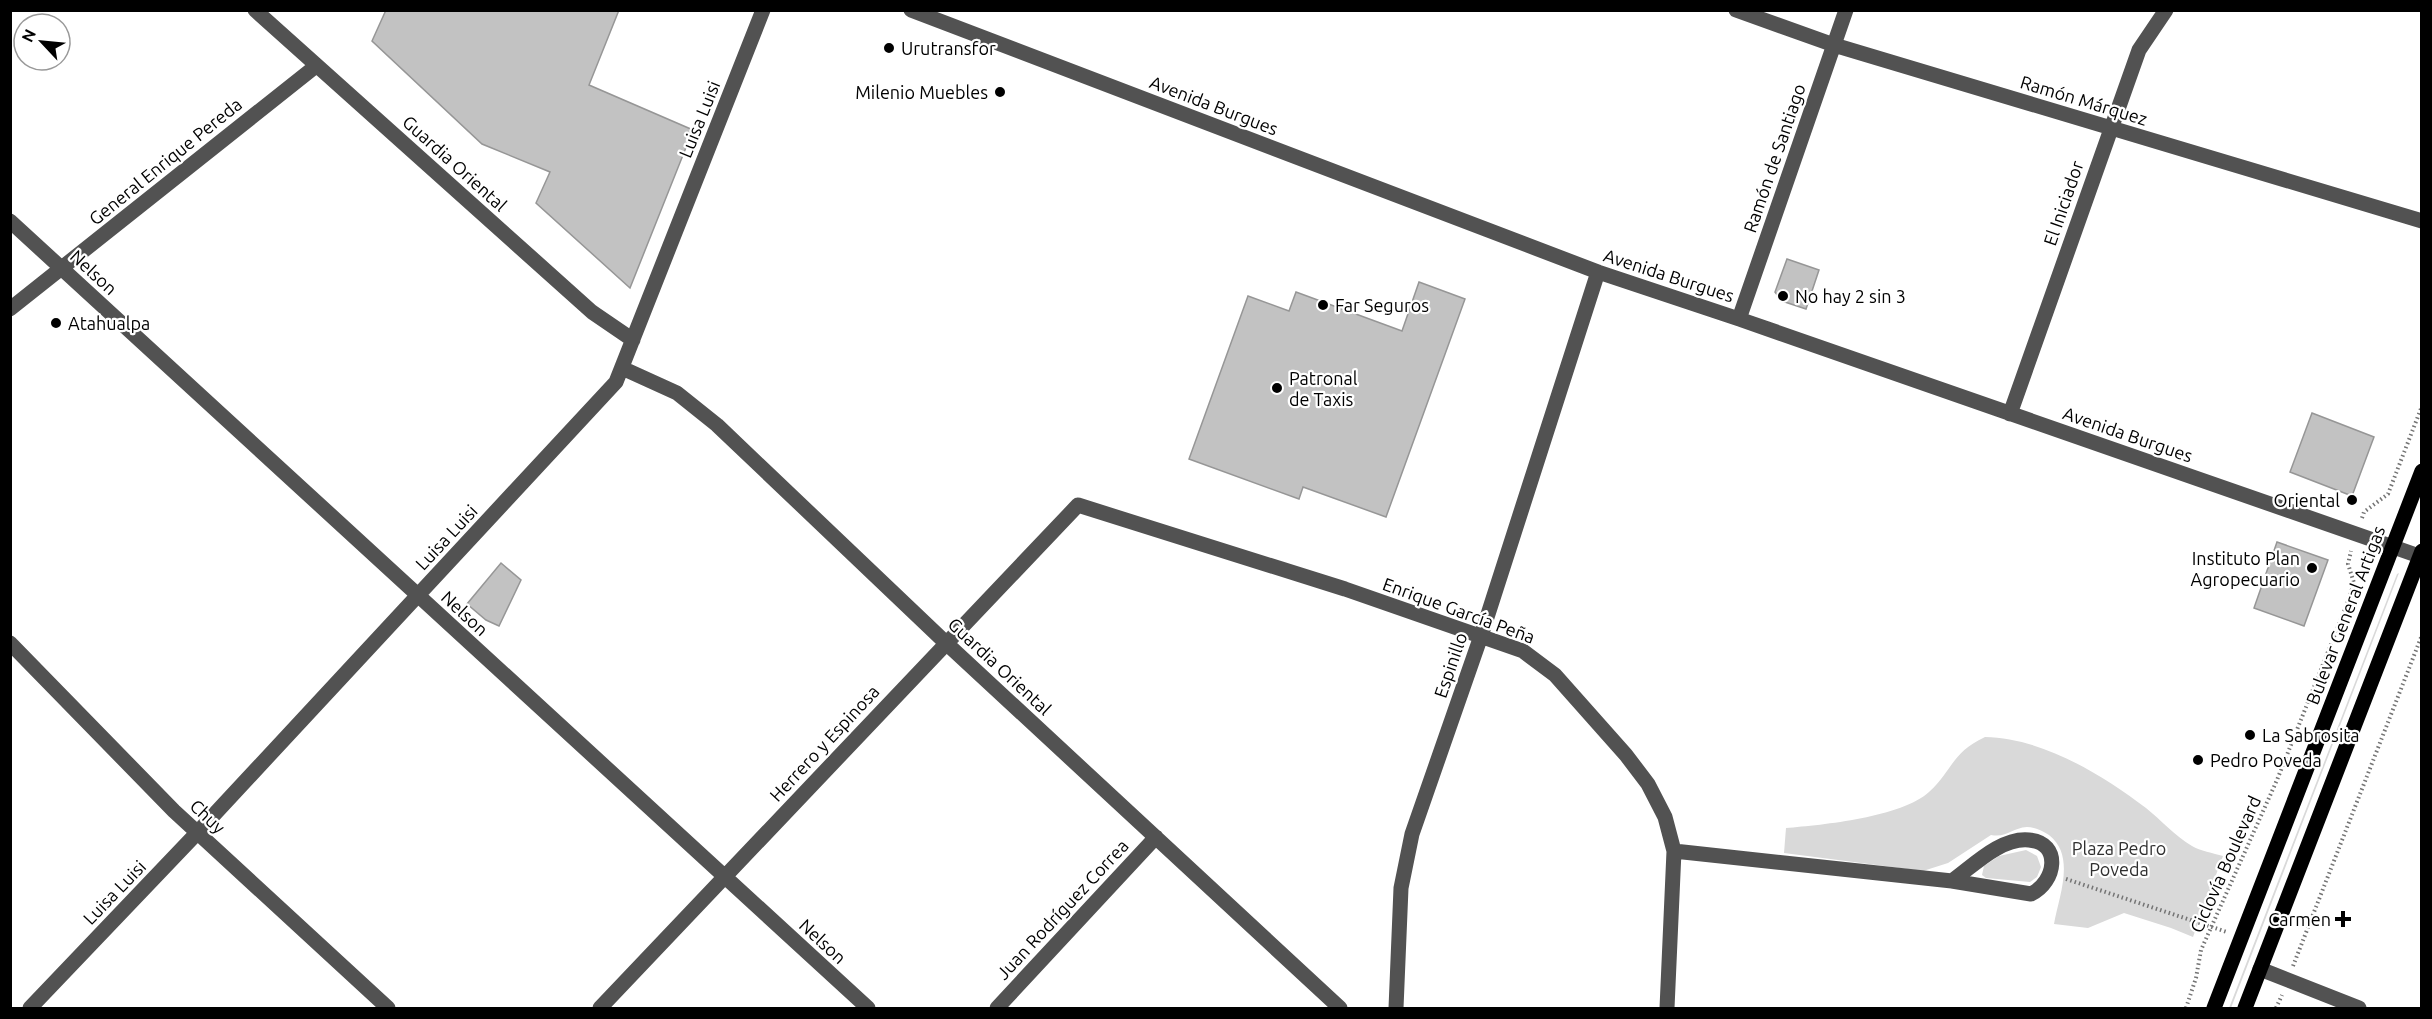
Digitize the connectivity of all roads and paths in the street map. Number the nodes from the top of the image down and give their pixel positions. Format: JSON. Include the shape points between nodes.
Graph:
{"nodes":[{"id":1,"x":255,"y":10,"type":"edge"},
{"id":2,"x":763,"y":10,"type":"edge"},
{"id":3,"x":911,"y":10,"type":"edge"},
{"id":4,"x":1736,"y":10,"type":"edge"},
{"id":5,"x":1846,"y":10,"type":"edge"},
{"id":6,"x":2166,"y":10,"type":"edge"},
{"id":7,"x":947,"y":17,"type":"edge"},
{"id":8,"x":1834,"y":45,"type":"junction"},
{"id":9,"x":316,"y":66,"type":"junction"},
{"id":10,"x":2109,"y":128,"type":"junction"},
{"id":11,"x":10,"y":221,"type":"edge"},
{"id":12,"x":2421,"y":221,"type":"edge"},
{"id":13,"x":62,"y":268,"type":"junction"},
{"id":14,"x":1598,"y":272,"type":"junction"},
{"id":15,"x":10,"y":309,"type":"edge"},
{"id":16,"x":1739,"y":318,"type":"junction"},
{"id":17,"x":633,"y":340,"type":"junction"},
{"id":18,"x":622,"y":368,"type":"junction"},
{"id":19,"x":2421,"y":406,"type":"edge"},
{"id":20,"x":2010,"y":414,"type":"junction"},
{"id":21,"x":2421,"y":471,"type":"edge"},
{"id":22,"x":1078,"y":505,"type":"joint"},
{"id":23,"x":2356,"y":534,"type":"junction"},
{"id":24,"x":2393,"y":546,"type":"junction"},
{"id":25,"x":2421,"y":554,"type":"edge"},
{"id":26,"x":418,"y":596,"type":"junction"},
{"id":27,"x":2421,"y":635,"type":"edge"},
{"id":28,"x":1481,"y":636,"type":"junction"},
{"id":29,"x":10,"y":643,"type":"edge"},
{"id":30,"x":946,"y":643,"type":"junction"},
{"id":31,"x":197,"y":833,"type":"junction"},
{"id":32,"x":1156,"y":837,"type":"junction"},
{"id":33,"x":1674,"y":851,"type":"junction"},
{"id":34,"x":2051,"y":874,"type":"junction"},
{"id":35,"x":724,"y":877,"type":"junction"},
{"id":36,"x":1952,"y":881,"type":"junction"},
{"id":37,"x":2211,"y":926,"type":"junction"},
{"id":38,"x":2241,"y":938,"type":"junction"},
{"id":39,"x":2260,"y":969,"type":"junction"},
{"id":40,"x":2288,"y":980,"type":"junction"},
{"id":41,"x":30,"y":1008,"type":"edge"},
{"id":42,"x":388,"y":1008,"type":"edge"},
{"id":43,"x":600,"y":1008,"type":"edge"},
{"id":44,"x":868,"y":1008,"type":"edge"},
{"id":45,"x":997,"y":1008,"type":"edge"},
{"id":46,"x":1340,"y":1008,"type":"edge"},
{"id":47,"x":1396,"y":1008,"type":"edge"},
{"id":48,"x":1667,"y":1008,"type":"edge"},
{"id":49,"x":2186,"y":1008,"type":"edge"},
{"id":50,"x":2214,"y":1008,"type":"edge"},
{"id":51,"x":2245,"y":1008,"type":"edge"},
{"id":52,"x":2276,"y":1008,"type":"edge"},
{"id":53,"x":2359,"y":1008,"type":"edge"}],
"edges":[{"from":1,"to":9,"type":"street","name":"Guardia Oriental"},
{"from":2,"to":17,"type":"street","name":"Luisa Luisi"},
{"from":3,"to":7,"type":"street","name":"Avenida Burgues"},
{"from":4,"to":8,"type":"street","name":"Ramón Márquez"},
{"from":5,"to":8,"type":"street","name":"Ramón de Santiago"},
{"from":6,"to":10,"type":"street","name":"El Iniciador","via":[[2139,50]]},
{"from":7,"to":14,"type":"street","name":"Avenida Burgues"},
{"from":8,"to":10,"type":"street","name":"Ramón Márquez"},
{"from":8,"to":16,"type":"street","name":"Ramón de Santiago"},
{"from":9,"to":13,"type":"street","name":"General Enrique Pereda"},
{"from":9,"to":17,"type":"street","name":"Guardia Oriental","via":[[592,312]]},
{"from":10,"to":12,"type":"street","name":"Ramón Márquez"},
{"from":10,"to":20,"type":"street","name":"El Iniciador"},
{"from":11,"to":13,"type":"street","name":"Nelson"},
{"from":13,"to":15,"type":"street","name":"General Enrique Pereda"},
{"from":13,"to":26,"type":"street","name":"Nelson"},
{"from":14,"to":16,"type":"street","name":"Avenida Burgues"},
{"from":14,"to":28,"type":"street","name":"Espinillo"},
{"from":16,"to":20,"type":"street","name":"Avenida Burgues"},
{"from":17,"to":18,"type":"street","name":"Luisa Luisi"},
{"from":18,"to":26,"type":"street","name":"Luisa Luisi","via":[[608,392]]},
{"from":18,"to":30,"type":"street","name":"Guardia Oriental","via":[[677,393],[717,425]]},
{"from":19,"to":23,"type":"path","name":"Ciclovía Boulevard","via":[[2388,494],[2364,512]]},
{"from":20,"to":23,"type":"street","name":"Avenida Burgues"},
{"from":21,"to":24,"type":"main road","name":"Bulevar General Artigas"},
{"from":22,"to":28,"type":"street","name":"Enrique García Peña"},
{"from":22,"to":30,"type":"street","name":"Herrero y Espinosa"},
{"from":23,"to":24,"type":"street","name":"Avenida Burgues"},
{"from":23,"to":37,"type":"path","name":"Ciclovía Boulevard","via":[[2348,564],[2354,583],[2347,604],[2277,780]]},
{"from":24,"to":25,"type":"street","name":"Avenida Burgues"},
{"from":24,"to":38,"type":"main road","name":"Bulevar General Artigas"},
{"from":25,"to":39,"type":"main road"},
{"from":26,"to":31,"type":"street","name":"Luisa Luisi"},
{"from":26,"to":35,"type":"street","name":"Nelson"},
{"from":27,"to":40,"type":"path"},
{"from":28,"to":33,"type":"street","name":"Enrique García Peña","via":[[1523,651],[1555,675],[1648,784],[1665,817]]},
{"from":28,"to":47,"type":"street","name":"Espinillo","via":[[1405,864]]},
{"from":29,"to":31,"type":"street","name":"Chuy"},
{"from":30,"to":32,"type":"street","name":"Guardia Oriental"},
{"from":30,"to":35,"type":"street","name":"Herrero y Espinosa"},
{"from":31,"to":41,"type":"street","name":"Luisa Luisi"},
{"from":31,"to":42,"type":"street","name":"Chuy"},
{"from":32,"to":45,"type":"street","name":"Juan Rodríguez Correa"},
{"from":32,"to":46,"type":"street","name":"Guardia Oriental"},
{"from":33,"to":36,"type":"street"},
{"from":33,"to":48,"type":"street","name":"Enrique García Peña"},
{"from":34,"to":36,"type":"street","via":[[2041,889],[2031,894]]},
{"from":34,"to":36,"type":"street","via":[[2051,857],[2046,848],[2028,840],[2008,843]]},
{"from":34,"to":37,"type":"path"},
{"from":35,"to":43,"type":"street","name":"Herrero y Espinosa"},
{"from":35,"to":44,"type":"street","name":"Nelson"},
{"from":37,"to":38,"type":"path"},
{"from":37,"to":49,"type":"path","name":"Ciclovía Boulevard","via":[[2200,950]]},
{"from":38,"to":50,"type":"main road","name":"Bulevar General Artigas"},
{"from":39,"to":40,"type":"street"},
{"from":39,"to":51,"type":"main road"},
{"from":40,"to":52,"type":"path"},
{"from":40,"to":53,"type":"street"}]}
